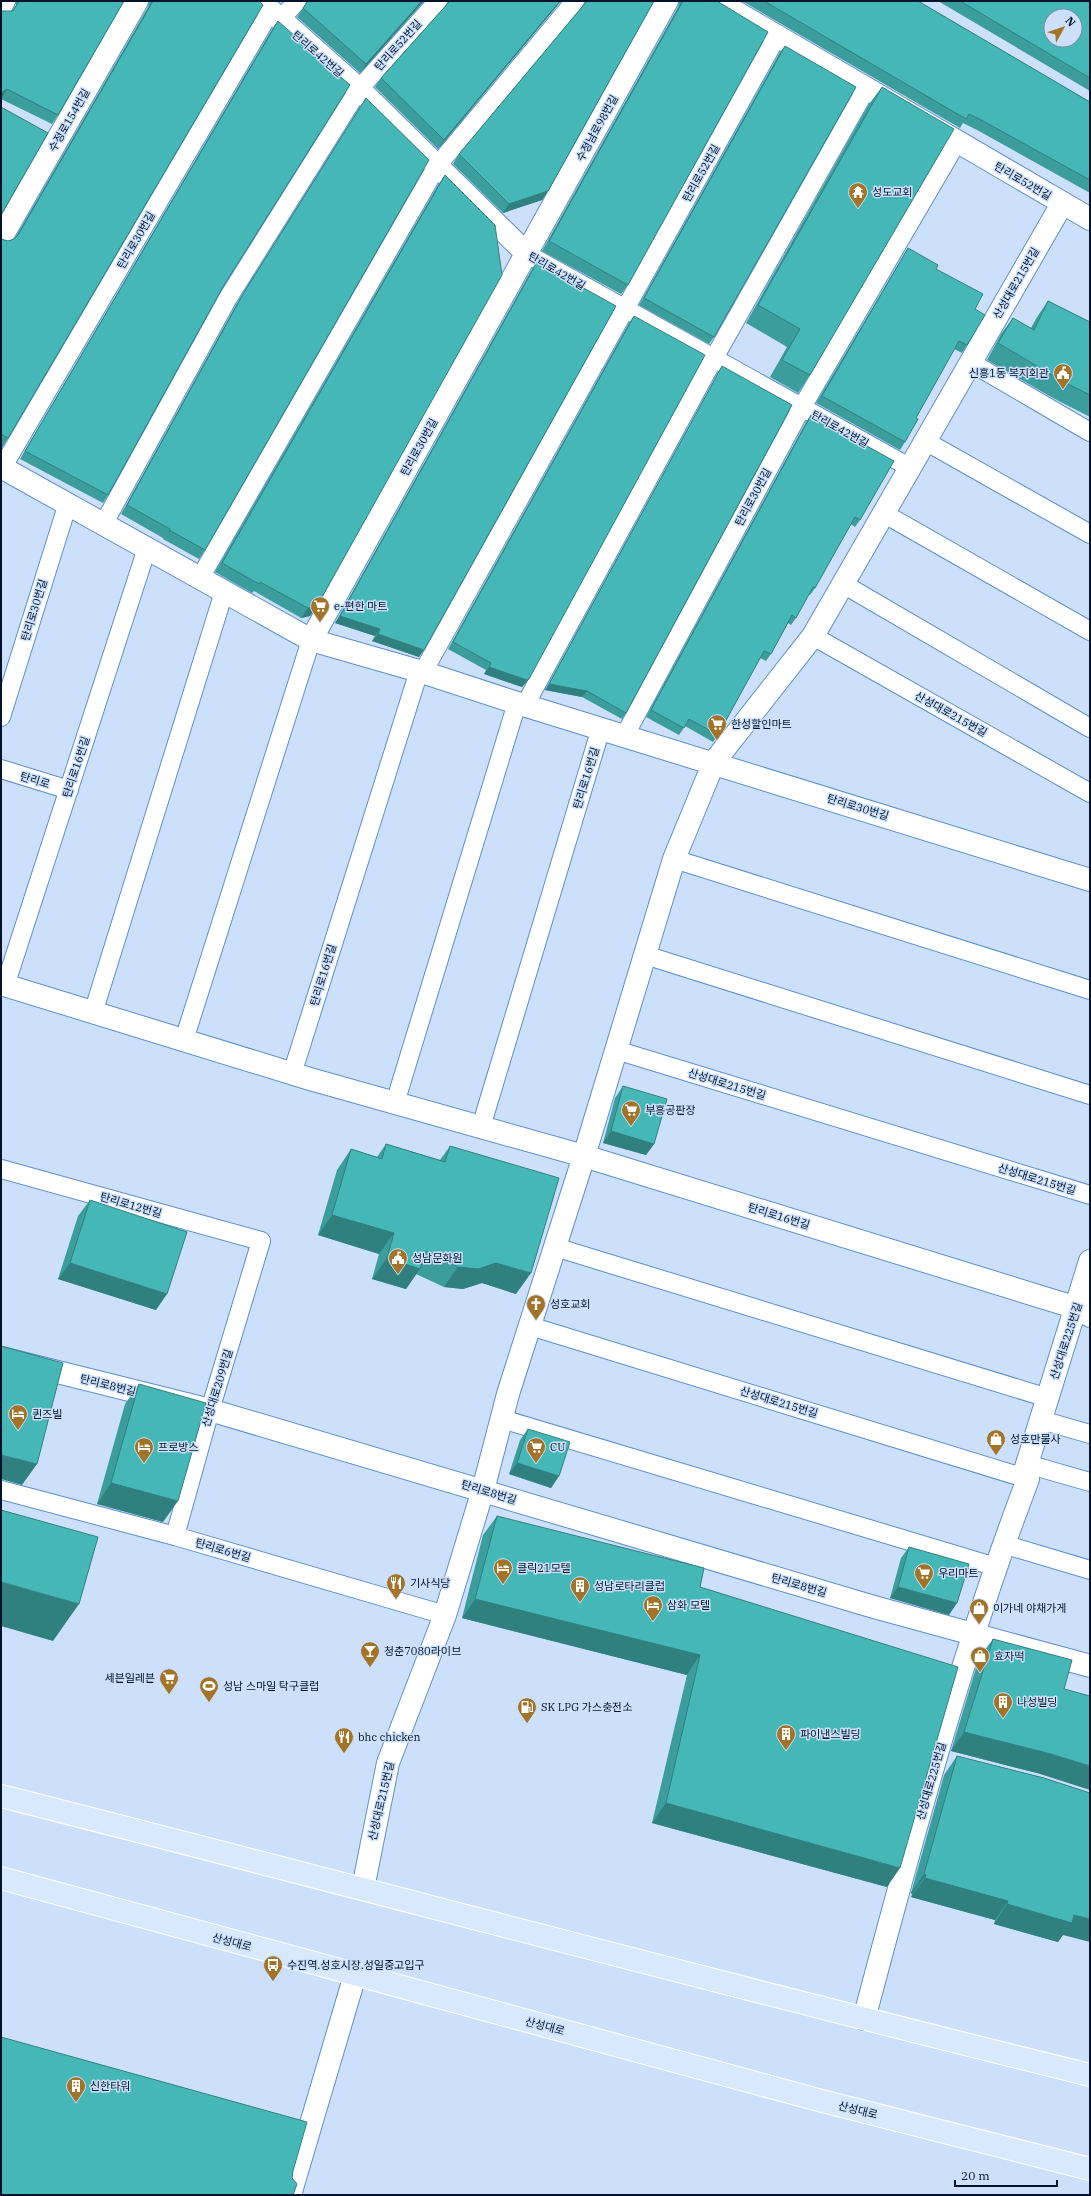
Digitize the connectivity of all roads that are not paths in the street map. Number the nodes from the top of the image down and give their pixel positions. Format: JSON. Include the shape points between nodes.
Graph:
{"nodes":[{"id":1,"x":6,"y":1,"type":"edge"},
{"id":2,"x":137,"y":1,"type":"edge"},
{"id":3,"x":297,"y":1,"type":"edge"},
{"id":4,"x":438,"y":1,"type":"edge"},
{"id":5,"x":575,"y":1,"type":"edge"},
{"id":6,"x":667,"y":1,"type":"edge"},
{"id":7,"x":717,"y":1,"type":"edge"},
{"id":8,"x":1,"y":11,"type":"edge"},
{"id":9,"x":270,"y":11,"type":"edge"},
{"id":10,"x":777,"y":36,"type":"junction"},
{"id":11,"x":359,"y":89,"type":"junction"},
{"id":12,"x":866,"y":89,"type":"junction"},
{"id":13,"x":957,"y":142,"type":"junction"},
{"id":14,"x":437,"y":166,"type":"junction"},
{"id":15,"x":1062,"y":204,"type":"junction"},
{"id":16,"x":1090,"y":219,"type":"edge"},
{"id":17,"x":1,"y":238,"type":"edge"},
{"id":18,"x":527,"y":254,"type":"junction"},
{"id":19,"x":625,"y":309,"type":"junction"},
{"id":20,"x":714,"y":358,"type":"junction"},
{"id":21,"x":970,"y":362,"type":"junction"},
{"id":22,"x":802,"y":407,"type":"junction"},
{"id":23,"x":1090,"y":432,"type":"edge"},
{"id":24,"x":925,"y":441,"type":"junction"},
{"id":25,"x":2,"y":467,"type":"edge"},
{"id":26,"x":909,"y":467,"type":"junction"},
{"id":27,"x":68,"y":503,"type":"junction"},
{"id":28,"x":883,"y":513,"type":"junction"},
{"id":29,"x":104,"y":523,"type":"junction"},
{"id":30,"x":1090,"y":534,"type":"edge"},
{"id":31,"x":147,"y":548,"type":"junction"},
{"id":32,"x":200,"y":578,"type":"junction"},
{"id":33,"x":842,"y":584,"type":"junction"},
{"id":34,"x":224,"y":592,"type":"junction"},
{"id":35,"x":1090,"y":631,"type":"edge"},
{"id":36,"x":813,"y":636,"type":"junction"},
{"id":37,"x":310,"y":640,"type":"junction"},
{"id":38,"x":421,"y":671,"type":"junction"},
{"id":39,"x":521,"y":704,"type":"junction"},
{"id":40,"x":1,"y":717,"type":"edge"},
{"id":41,"x":601,"y":728,"type":"junction"},
{"id":42,"x":1090,"y":728,"type":"edge"},
{"id":43,"x":625,"y":735,"type":"junction"},
{"id":44,"x":714,"y":762,"type":"junction"},
{"id":45,"x":1,"y":770,"type":"edge"},
{"id":46,"x":69,"y":790,"type":"junction"},
{"id":47,"x":1090,"y":793,"type":"edge"},
{"id":48,"x":674,"y":859,"type":"junction"},
{"id":49,"x":1090,"y":880,"type":"edge"},
{"id":50,"x":645,"y":955,"type":"junction"},
{"id":51,"x":3,"y":985,"type":"edge"},
{"id":52,"x":1090,"y":990,"type":"edge"},
{"id":53,"x":93,"y":1013,"type":"junction"},
{"id":54,"x":184,"y":1040,"type":"junction"},
{"id":55,"x":616,"y":1050,"type":"junction"},
{"id":56,"x":292,"y":1074,"type":"junction"},
{"id":57,"x":1090,"y":1095,"type":"edge"},
{"id":58,"x":395,"y":1103,"type":"junction"},
{"id":59,"x":481,"y":1127,"type":"junction"},
{"id":60,"x":584,"y":1156,"type":"junction"},
{"id":61,"x":1,"y":1169,"type":"edge"},
{"id":62,"x":1090,"y":1195,"type":"edge"},
{"id":63,"x":261,"y":1241,"type":"joint"},
{"id":64,"x":555,"y":1247,"type":"junction"},
{"id":65,"x":1090,"y":1261,"type":"edge"},
{"id":66,"x":1083,"y":1312,"type":"edge"},
{"id":67,"x":530,"y":1326,"type":"junction"},
{"id":68,"x":1,"y":1358,"type":"edge"},
{"id":69,"x":1048,"y":1398,"type":"junction"},
{"id":70,"x":210,"y":1410,"type":"junction"},
{"id":71,"x":502,"y":1419,"type":"junction"},
{"id":72,"x":1041,"y":1420,"type":"junction"},
{"id":73,"x":1090,"y":1434,"type":"edge"},
{"id":74,"x":1027,"y":1472,"type":"junction"},
{"id":75,"x":1090,"y":1482,"type":"edge"},
{"id":76,"x":1,"y":1490,"type":"edge"},
{"id":77,"x":483,"y":1490,"type":"junction"},
{"id":78,"x":175,"y":1536,"type":"junction"},
{"id":79,"x":1003,"y":1544,"type":"junction"},
{"id":80,"x":996,"y":1567,"type":"junction"},
{"id":81,"x":1090,"y":1570,"type":"edge"},
{"id":82,"x":445,"y":1615,"type":"junction"},
{"id":83,"x":975,"y":1633,"type":"junction"},
{"id":84,"x":1090,"y":1666,"type":"edge"},
{"id":85,"x":1,"y":1796,"type":"edge"},
{"id":86,"x":1,"y":1878,"type":"edge"},
{"id":87,"x":38,"y":1888,"type":"junction"},
{"id":88,"x":363,"y":1888,"type":"junction"},
{"id":89,"x":1,"y":1891,"type":"edge"},
{"id":90,"x":355,"y":1976,"type":"junction"},
{"id":91,"x":864,"y":2020,"type":"junction"},
{"id":92,"x":1090,"y":2075,"type":"edge"},
{"id":93,"x":1090,"y":2169,"type":"edge"},
{"id":94,"x":290,"y":2195,"type":"edge"}],
"edges":[{"from":1,"to":8,"type":"lane"},
{"from":2,"to":17,"type":"street","name":"수정로154번길","via":[[52,136]]},
{"from":3,"to":9,"type":"lane"},
{"from":4,"to":11,"type":"lane","name":"탄리로52번길"},
{"from":5,"to":14,"type":"lane"},
{"from":6,"to":18,"type":"street","name":"수정남로98번길"},
{"from":7,"to":10,"type":"street","name":"탄리로52번길"},
{"from":9,"to":11,"type":"street","name":"탄리로42번길"},
{"from":9,"to":25,"type":"lane","name":"탄리로30번길"},
{"from":10,"to":12,"type":"street","name":"탄리로52번길"},
{"from":10,"to":19,"type":"lane","name":"탄리로52번길"},
{"from":11,"to":14,"type":"street","name":"탄리로42번길"},
{"from":11,"to":29,"type":"lane","via":[[228,298]]},
{"from":12,"to":13,"type":"street","name":"탄리로52번길"},
{"from":12,"to":20,"type":"lane"},
{"from":13,"to":15,"type":"street","name":"탄리로52번길"},
{"from":13,"to":22,"type":"lane"},
{"from":14,"to":18,"type":"street","name":"탄리로42번길"},
{"from":14,"to":32,"type":"lane"},
{"from":15,"to":16,"type":"street","name":"탄리로52번길"},
{"from":15,"to":21,"type":"street","name":"산성대로215번길"},
{"from":18,"to":19,"type":"lane","name":"탄리로42번길"},
{"from":18,"to":37,"type":"street","name":"탄리로30번길"},
{"from":19,"to":20,"type":"lane","name":"탄리로42번길"},
{"from":19,"to":38,"type":"lane"},
{"from":20,"to":22,"type":"lane","name":"탄리로42번길"},
{"from":20,"to":39,"type":"lane"},
{"from":21,"to":23,"type":"lane"},
{"from":21,"to":24,"type":"street","name":"산성대로215번길"},
{"from":22,"to":26,"type":"lane","name":"탄리로42번길"},
{"from":22,"to":43,"type":"lane","name":"탄리로30번길"},
{"from":24,"to":26,"type":"street","name":"산성대로215번길"},
{"from":24,"to":30,"type":"lane"},
{"from":25,"to":27,"type":"street","name":"탄리로30번길"},
{"from":26,"to":28,"type":"street","name":"산성대로215번길"},
{"from":27,"to":29,"type":"street","name":"탄리로30번길"},
{"from":27,"to":40,"type":"lane","name":"탄리로30번길"},
{"from":28,"to":33,"type":"street","name":"산성대로215번길"},
{"from":28,"to":35,"type":"lane"},
{"from":29,"to":31,"type":"street","name":"탄리로30번길"},
{"from":31,"to":32,"type":"street","name":"탄리로30번길"},
{"from":31,"to":46,"type":"lane","name":"탄리로16번길"},
{"from":32,"to":34,"type":"street","name":"탄리로30번길"},
{"from":33,"to":36,"type":"street","name":"산성대로215번길"},
{"from":33,"to":42,"type":"lane"},
{"from":34,"to":37,"type":"street","name":"탄리로30번길"},
{"from":34,"to":53,"type":"lane"},
{"from":36,"to":44,"type":"street","name":"산성대로215번길"},
{"from":36,"to":47,"type":"lane","name":"산성대로215번길"},
{"from":37,"to":38,"type":"street","name":"탄리로30번길"},
{"from":37,"to":54,"type":"lane"},
{"from":38,"to":39,"type":"street","name":"탄리로30번길"},
{"from":38,"to":56,"type":"lane","name":"탄리로16번길"},
{"from":39,"to":41,"type":"street","name":"탄리로30번길"},
{"from":39,"to":58,"type":"lane"},
{"from":41,"to":43,"type":"street","name":"탄리로30번길"},
{"from":41,"to":59,"type":"lane","name":"탄리로16번길"},
{"from":43,"to":44,"type":"street","name":"탄리로30번길"},
{"from":44,"to":48,"type":"street","name":"산성대로215번길"},
{"from":44,"to":49,"type":"street","name":"탄리로30번길"},
{"from":45,"to":46,"type":"lane","name":"탄리로"},
{"from":46,"to":51,"type":"lane","name":"탄리로16번길"},
{"from":48,"to":50,"type":"street","name":"산성대로215번길"},
{"from":48,"to":52,"type":"lane"},
{"from":50,"to":55,"type":"street","name":"산성대로215번길"},
{"from":50,"to":57,"type":"lane"},
{"from":51,"to":53,"type":"street","name":"탄리로16번길"},
{"from":53,"to":54,"type":"street","name":"탄리로16번길"},
{"from":54,"to":56,"type":"street","name":"탄리로16번길"},
{"from":55,"to":60,"type":"street","name":"산성대로215번길"},
{"from":55,"to":62,"type":"lane","name":"산성대로215번길"},
{"from":56,"to":58,"type":"street","name":"탄리로16번길"},
{"from":58,"to":59,"type":"street","name":"탄리로16번길"},
{"from":59,"to":60,"type":"street","name":"탄리로16번길"},
{"from":60,"to":64,"type":"street","name":"산성대로215번길"},
{"from":60,"to":66,"type":"street","name":"탄리로16번길"},
{"from":61,"to":63,"type":"lane","name":"탄리로12번길"},
{"from":63,"to":70,"type":"lane","name":"산성대로209번길"},
{"from":64,"to":67,"type":"street","name":"산성대로215번길"},
{"from":64,"to":69,"type":"lane"},
{"from":65,"to":66,"type":"street","name":"산성대로225번길"},
{"from":66,"to":69,"type":"street","name":"산성대로225번길"},
{"from":67,"to":71,"type":"street","name":"산성대로215번길"},
{"from":67,"to":74,"type":"lane","name":"산성대로215번길"},
{"from":68,"to":70,"type":"street","name":"탄리로8번길"},
{"from":69,"to":72,"type":"street","name":"산성대로225번길"},
{"from":70,"to":77,"type":"street","name":"탄리로8번길"},
{"from":70,"to":78,"type":"lane","name":"산성대로209번길"},
{"from":71,"to":77,"type":"street","name":"산성대로215번길"},
{"from":71,"to":80,"type":"lane"},
{"from":72,"to":73,"type":"lane"},
{"from":72,"to":74,"type":"street","name":"산성대로225번길"},
{"from":74,"to":75,"type":"lane"},
{"from":74,"to":79,"type":"street","name":"산성대로225번길"},
{"from":76,"to":78,"type":"lane","name":"탄리로6번길"},
{"from":77,"to":82,"type":"street","name":"산성대로215번길"},
{"from":77,"to":83,"type":"street","name":"탄리로8번길","via":[[859,1602]]},
{"from":78,"to":82,"type":"lane","name":"탄리로6번길"},
{"from":79,"to":80,"type":"street","name":"산성대로225번길"},
{"from":79,"to":81,"type":"lane"},
{"from":80,"to":83,"type":"street","name":"산성대로225번길"},
{"from":82,"to":88,"type":"street","name":"산성대로215번길","via":[[388,1763]]},
{"from":83,"to":84,"type":"street","name":"탄리로8번길"},
{"from":83,"to":91,"type":"street","name":"산성대로225번길","via":[[944,1762],[893,1908]]},
{"from":85,"to":88,"type":"main road"},
{"from":86,"to":87,"type":"main road","name":"산성대로"},
{"from":87,"to":89,"type":"main road"},
{"from":87,"to":90,"type":"main road","name":"산성대로"},
{"from":88,"to":91,"type":"main road"},
{"from":90,"to":93,"type":"main road","name":"산성대로","via":[[822,2101]]},
{"from":90,"to":94,"type":"street"},
{"from":91,"to":92,"type":"main road"}]}
